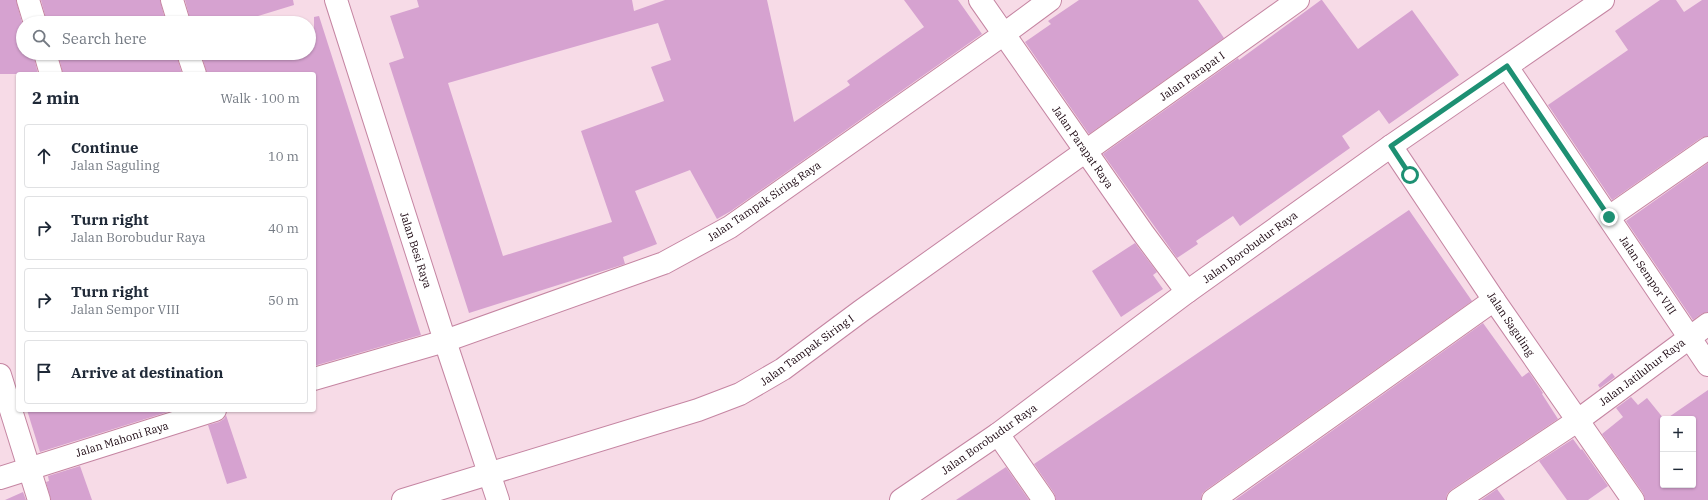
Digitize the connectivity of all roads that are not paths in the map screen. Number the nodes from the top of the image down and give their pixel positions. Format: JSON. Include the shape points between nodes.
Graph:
{"nodes":[{"id":1,"x":28,"y":0,"type":"edge"},
{"id":2,"x":172,"y":0,"type":"edge"},
{"id":3,"x":336,"y":0,"type":"edge"},
{"id":4,"x":980,"y":0,"type":"edge"},
{"id":5,"x":1050,"y":0,"type":"edge"},
{"id":6,"x":1298,"y":0,"type":"edge"},
{"id":7,"x":1603,"y":0,"type":"edge"},
{"id":8,"x":33,"y":16,"type":"edge"},
{"id":9,"x":177,"y":16,"type":"edge"},
{"id":10,"x":1004,"y":34,"type":"junction"},
{"id":11,"x":47,"y":60,"type":"edge"},
{"id":12,"x":190,"y":60,"type":"edge"},
{"id":13,"x":1507,"y":66,"type":"junction"},
{"id":14,"x":51,"y":72,"type":"edge"},
{"id":15,"x":194,"y":72,"type":"edge"},
{"id":16,"x":1391,"y":146,"type":"junction"},
{"id":17,"x":1708,"y":148,"type":"edge"},
{"id":18,"x":1086,"y":151,"type":"junction"},
{"id":19,"x":1609,"y":217,"type":"junction"},
{"id":20,"x":1187,"y":292,"type":"junction"},
{"id":21,"x":1494,"y":300,"type":"junction"},
{"id":22,"x":1708,"y":324,"type":"edge"},
{"id":23,"x":1690,"y":337,"type":"junction"},
{"id":24,"x":445,"y":341,"type":"junction"},
{"id":25,"x":1708,"y":365,"type":"edge"},
{"id":26,"x":0,"y":375,"type":"edge"},
{"id":27,"x":316,"y":378,"type":"edge"},
{"id":28,"x":202,"y":412,"type":"edge"},
{"id":29,"x":162,"y":418,"type":"edge"},
{"id":30,"x":1577,"y":421,"type":"junction"},
{"id":31,"x":998,"y":434,"type":"junction"},
{"id":32,"x":29,"y":468,"type":"junction"},
{"id":33,"x":490,"y":473,"type":"junction"},
{"id":34,"x":0,"y":478,"type":"edge"},
{"id":35,"x":39,"y":500,"type":"edge"},
{"id":36,"x":403,"y":500,"type":"edge"},
{"id":37,"x":498,"y":500,"type":"edge"},
{"id":38,"x":901,"y":500,"type":"edge"},
{"id":39,"x":1044,"y":500,"type":"edge"},
{"id":40,"x":1213,"y":500,"type":"edge"},
{"id":41,"x":1458,"y":500,"type":"edge"},
{"id":42,"x":1633,"y":500,"type":"edge"}],
"edges":[{"from":1,"to":8,"type":"street"},
{"from":2,"to":9,"type":"street"},
{"from":3,"to":24,"type":"street","name":"Jalan Besi Raya"},
{"from":4,"to":10,"type":"street","name":"Jalan Parapat Raya"},
{"from":5,"to":10,"type":"street","name":"Jalan Tampak Siring Raya"},
{"from":6,"to":18,"type":"street","name":"Jalan Parapat I"},
{"from":7,"to":13,"type":"street","name":"Jalan Borobudur Raya"},
{"from":10,"to":18,"type":"street","name":"Jalan Parapat Raya"},
{"from":10,"to":24,"type":"street","name":"Jalan Tampak Siring Raya","via":[[730,227],[698,246],[664,263]]},
{"from":11,"to":14,"type":"street"},
{"from":12,"to":15,"type":"street"},
{"from":13,"to":16,"type":"street","name":"Jalan Borobudur Raya"},
{"from":13,"to":19,"type":"street","name":"Jalan Sempor VIII"},
{"from":16,"to":20,"type":"street","name":"Jalan Borobudur Raya"},
{"from":16,"to":21,"type":"street","name":"Jalan Saguling"},
{"from":17,"to":19,"type":"street"},
{"from":18,"to":20,"type":"street","name":"Jalan Parapat Raya"},
{"from":18,"to":33,"type":"street","name":"Jalan Tampak Siring I","via":[[758,385],[698,410]]},
{"from":19,"to":23,"type":"street","name":"Jalan Sempor VIII"},
{"from":20,"to":31,"type":"street","name":"Jalan Borobudur Raya"},
{"from":21,"to":30,"type":"street","name":"Jalan Saguling"},
{"from":21,"to":40,"type":"street"},
{"from":22,"to":23,"type":"street","name":"Jalan Jatiluhur Raya"},
{"from":23,"to":25,"type":"street","name":"Jalan Sempor VIII"},
{"from":23,"to":30,"type":"street","name":"Jalan Jatiluhur Raya"},
{"from":24,"to":27,"type":"street"},
{"from":24,"to":33,"type":"street","name":"Jalan Besi Raya"},
{"from":26,"to":32,"type":"street"},
{"from":28,"to":29,"type":"street","name":"Jalan Mahoni Raya"},
{"from":29,"to":32,"type":"street","name":"Jalan Mahoni Raya"},
{"from":30,"to":41,"type":"street","name":"Jalan Jatiluhur Raya"},
{"from":30,"to":42,"type":"street","name":"Jalan Saguling"},
{"from":31,"to":38,"type":"street","name":"Jalan Borobudur Raya"},
{"from":31,"to":39,"type":"street"},
{"from":32,"to":34,"type":"street","name":"Jalan Mahoni Raya"},
{"from":32,"to":35,"type":"street"},
{"from":33,"to":36,"type":"street","name":"Jalan Tampak Siring I"},
{"from":33,"to":37,"type":"street","name":"Jalan Besi Raya"}]}
